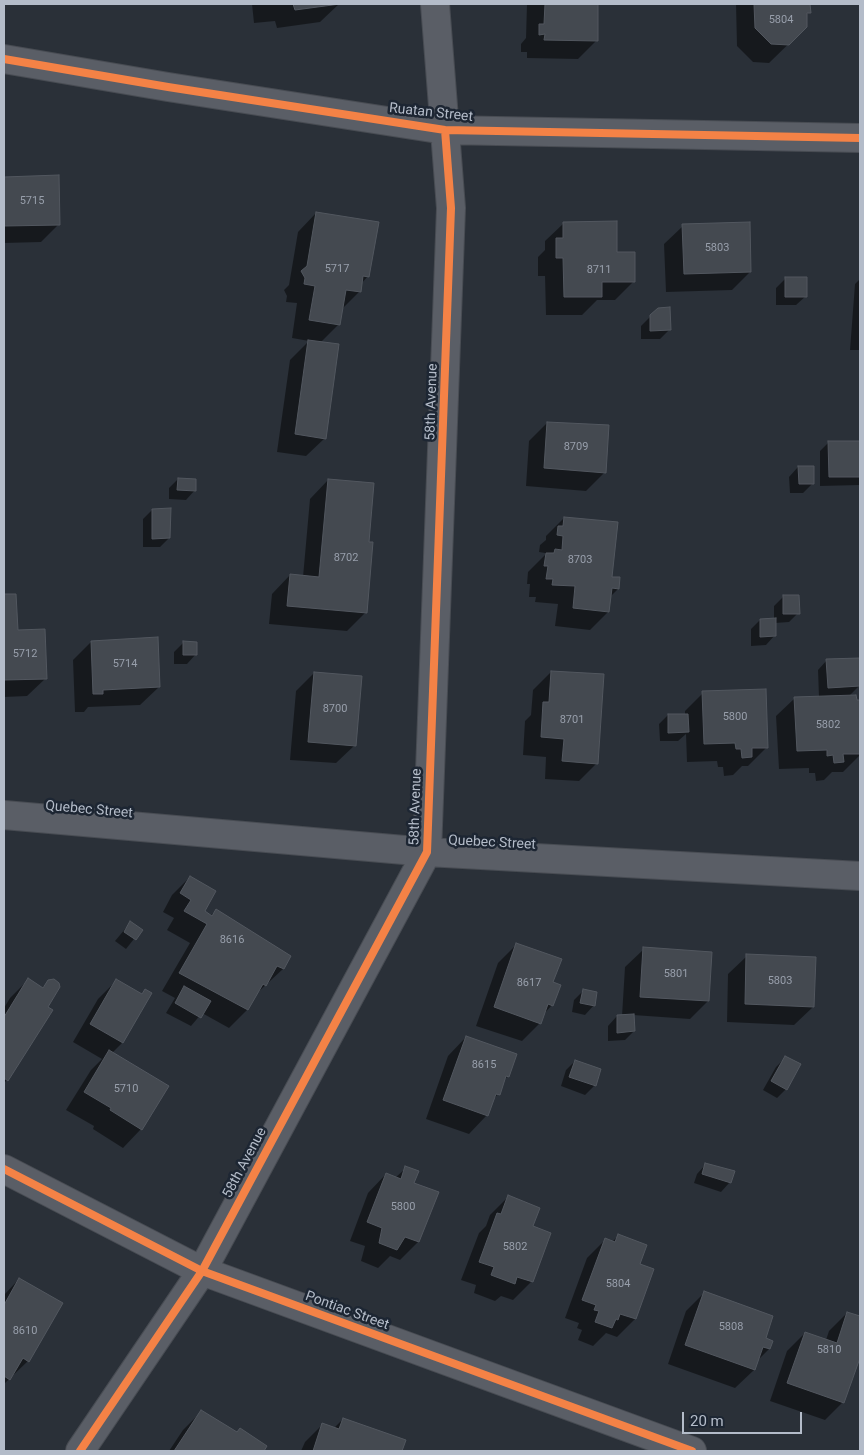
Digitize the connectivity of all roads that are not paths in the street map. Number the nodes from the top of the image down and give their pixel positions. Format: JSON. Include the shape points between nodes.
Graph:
{"nodes":[{"id":1,"x":435,"y":4,"type":"edge"},
{"id":2,"x":4,"y":59,"type":"edge"},
{"id":3,"x":445,"y":130,"type":"junction"},
{"id":4,"x":860,"y":138,"type":"edge"},
{"id":5,"x":4,"y":815,"type":"edge"},
{"id":6,"x":427,"y":852,"type":"junction"},
{"id":7,"x":860,"y":876,"type":"edge"},
{"id":8,"x":4,"y":1168,"type":"edge"},
{"id":9,"x":202,"y":1270,"type":"junction"},
{"id":10,"x":80,"y":1451,"type":"edge"},
{"id":11,"x":692,"y":1451,"type":"edge"}],
"edges":[{"from":1,"to":3,"type":"street","name":"58th Avenue"},
{"from":2,"to":3,"type":"street","name":"Ruatan Street"},
{"from":3,"to":4,"type":"street","name":"Ruatan Street"},
{"from":3,"to":6,"type":"street","name":"58th Avenue","via":[[451,208],[448,334]]},
{"from":5,"to":6,"type":"street","name":"Quebec Street"},
{"from":6,"to":7,"type":"street","name":"Quebec Street"},
{"from":6,"to":9,"type":"street","name":"58th Avenue"},
{"from":8,"to":9,"type":"street","name":"Pontiac Street"},
{"from":9,"to":10,"type":"street","name":"58th Avenue"},
{"from":9,"to":11,"type":"street","name":"Pontiac Street"}]}
